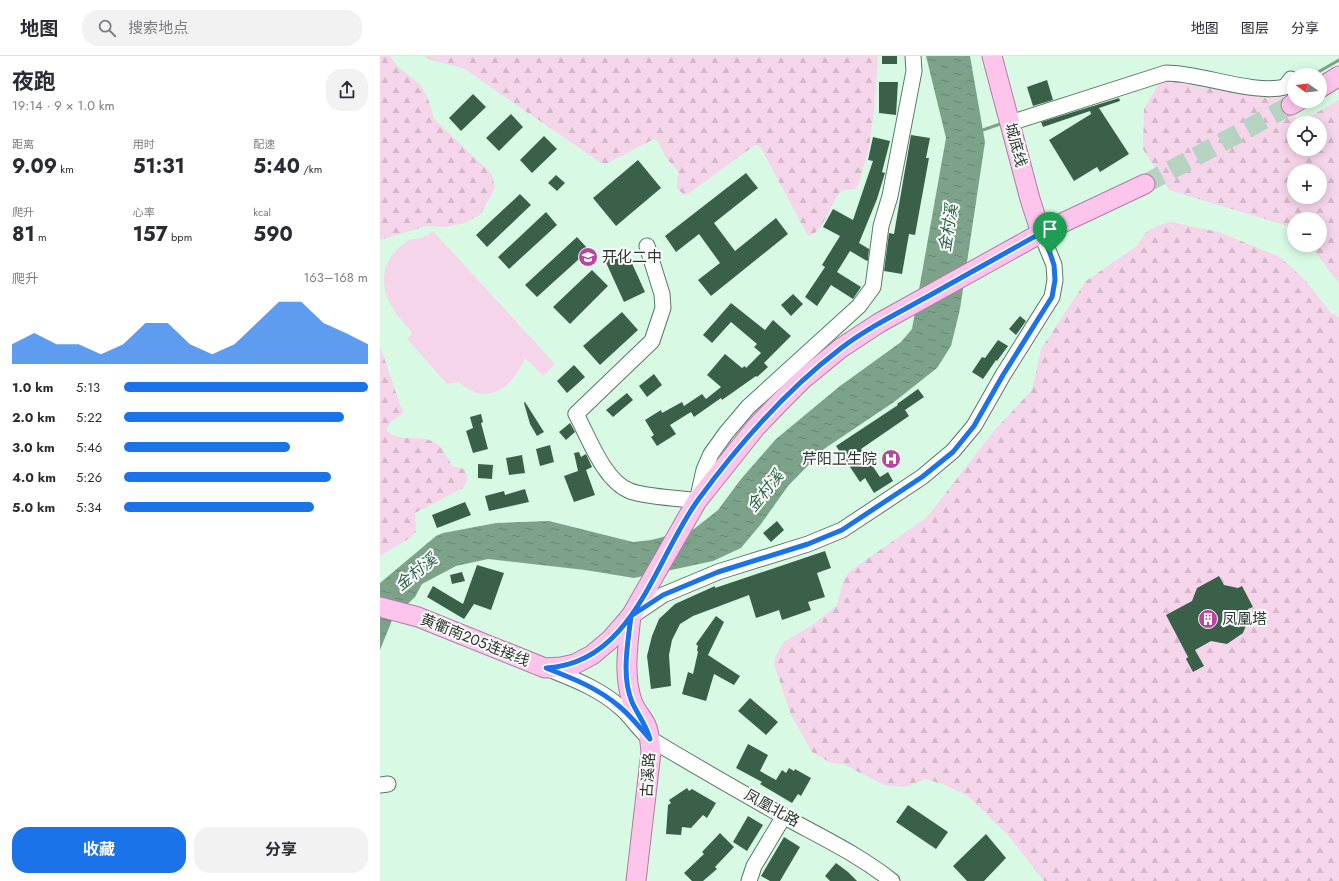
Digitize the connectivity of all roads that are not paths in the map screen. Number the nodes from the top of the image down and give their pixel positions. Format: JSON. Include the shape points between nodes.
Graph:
{"nodes":[{"id":1,"x":913,"y":56,"type":"edge"},
{"id":2,"x":992,"y":56,"type":"edge"},
{"id":3,"x":1339,"y":76,"type":"edge"},
{"id":4,"x":1327,"y":84,"type":"edge"},
{"id":5,"x":1287,"y":85,"type":"edge"},
{"id":6,"x":1010,"y":123,"type":"junction"},
{"id":7,"x":1145,"y":184,"type":"tunnel mouth"},
{"id":8,"x":1041,"y":233,"type":"junction"},
{"id":9,"x":647,"y":246,"type":"dead end"},
{"id":10,"x":697,"y":501,"type":"junction"},
{"id":11,"x":380,"y":607,"type":"edge"},
{"id":12,"x":631,"y":616,"type":"junction"},
{"id":13,"x":546,"y":668,"type":"junction"},
{"id":14,"x":650,"y":739,"type":"junction"},
{"id":15,"x":784,"y":816,"type":"junction"},
{"id":16,"x":636,"y":881,"type":"edge"},
{"id":17,"x":749,"y":881,"type":"edge"},
{"id":18,"x":892,"y":881,"type":"edge"}],
"edges":[{"from":1,"to":10,"type":"street","via":[[914,72],[890,196],[880,226],[873,287],[859,306],[748,407],[726,432],[704,470]]},
{"from":2,"to":6,"type":"main road","name":"城底线"},
{"from":3,"to":4,"type":"main road"},
{"from":5,"to":6,"type":"street","via":[[1268,88],[1166,73]]},
{"from":6,"to":8,"type":"main road","name":"城底线"},
{"from":7,"to":8,"type":"main road","name":"黄衢南205连接线"},
{"from":8,"to":10,"type":"main road","name":"黄衢南205连接线","via":[[893,315],[841,348],[802,380],[756,428]]},
{"from":8,"to":12,"type":"street","via":[[1054,265],[1052,297],[974,426],[953,452],[922,477],[842,530],[808,544],[718,572],[663,595]]},
{"from":9,"to":10,"type":"street","via":[[662,294],[663,308],[652,341],[576,414],[608,474],[618,484],[631,491]]},
{"from":10,"to":12,"type":"main road","name":"黄衢南205连接线"},
{"from":11,"to":13,"type":"main road","name":"黄衢南205连接线","via":[[418,616]]},
{"from":12,"to":13,"type":"main road","name":"黄衢南205连接线","via":[[612,639],[592,655],[575,664]]},
{"from":12,"to":14,"type":"main road","name":"古溪路","via":[[627,652],[628,686],[632,703],[646,725]]},
{"from":13,"to":14,"type":"street","name":"凤凰北路","via":[[585,684],[603,695],[621,708]]},
{"from":14,"to":15,"type":"street","name":"凤凰北路"},
{"from":14,"to":16,"type":"main road","name":"古溪路","via":[[649,776]]},
{"from":15,"to":17,"type":"street","via":[[754,866]]},
{"from":15,"to":18,"type":"street","name":"凤凰北路","via":[[870,863]]}]}
